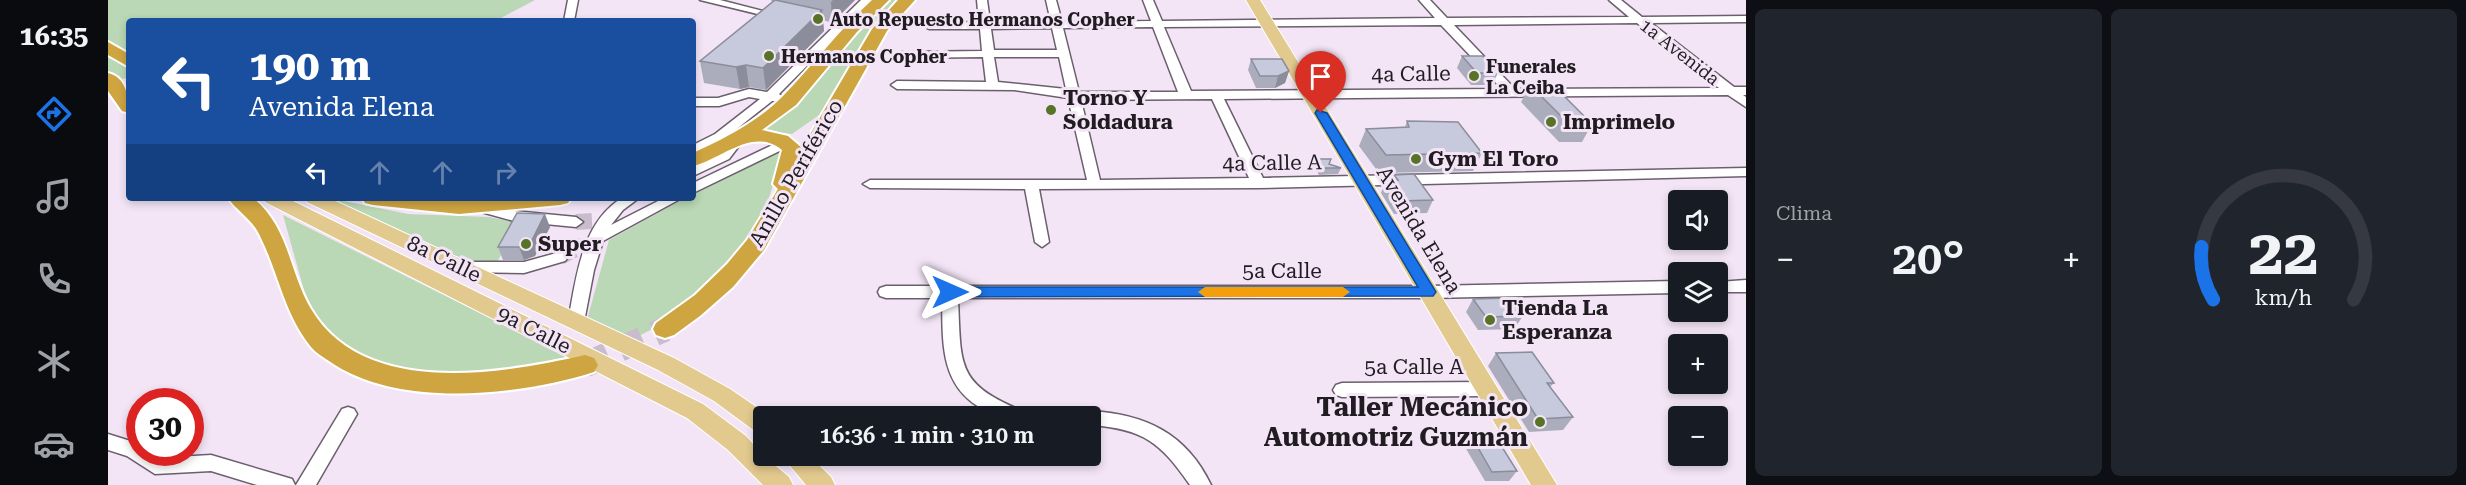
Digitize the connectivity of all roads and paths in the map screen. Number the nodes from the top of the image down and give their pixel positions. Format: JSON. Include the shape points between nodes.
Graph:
{"nodes":[{"id":1,"x":573,"y":0,"type":"edge"},
{"id":2,"x":705,"y":0,"type":"edge"},
{"id":3,"x":867,"y":0,"type":"edge"},
{"id":4,"x":881,"y":0,"type":"edge"},
{"id":5,"x":907,"y":0,"type":"edge"},
{"id":6,"x":982,"y":0,"type":"edge"},
{"id":7,"x":1050,"y":0,"type":"edge"},
{"id":8,"x":1148,"y":0,"type":"edge"},
{"id":9,"x":1253,"y":0,"type":"edge"},
{"id":10,"x":1424,"y":0,"type":"edge"},
{"id":11,"x":1614,"y":0,"type":"edge"},
{"id":12,"x":570,"y":18,"type":"edge"},
{"id":13,"x":793,"y":19,"type":"edge"},
{"id":14,"x":1746,"y":19,"type":"edge"},
{"id":15,"x":1640,"y":20,"type":"junction"},
{"id":16,"x":1445,"y":22,"type":"junction"},
{"id":17,"x":1267,"y":24,"type":"junction"},
{"id":18,"x":1056,"y":25,"type":"junction"},
{"id":19,"x":1157,"y":25,"type":"junction"},
{"id":20,"x":929,"y":26,"type":"dead end"},
{"id":21,"x":985,"y":26,"type":"junction"},
{"id":22,"x":108,"y":47,"type":"edge"},
{"id":23,"x":1063,"y":53,"type":"junction"},
{"id":24,"x":903,"y":55,"type":"dead end"},
{"id":25,"x":989,"y":55,"type":"junction"},
{"id":26,"x":126,"y":60,"type":"edge"},
{"id":27,"x":108,"y":78,"type":"edge"},
{"id":28,"x":897,"y":85,"type":"dead end"},
{"id":29,"x":992,"y":86,"type":"junction"},
{"id":30,"x":1746,"y":90,"type":"edge"},
{"id":31,"x":1730,"y":91,"type":"junction"},
{"id":32,"x":1511,"y":92,"type":"junction"},
{"id":33,"x":1310,"y":94,"type":"junction"},
{"id":34,"x":1186,"y":95,"type":"junction"},
{"id":35,"x":1216,"y":95,"type":"junction"},
{"id":36,"x":771,"y":96,"type":"junction"},
{"id":37,"x":1073,"y":96,"type":"junction"},
{"id":38,"x":789,"y":101,"type":"junction"},
{"id":39,"x":696,"y":102,"type":"edge"},
{"id":40,"x":126,"y":103,"type":"edge"},
{"id":41,"x":1746,"y":103,"type":"edge"},
{"id":42,"x":832,"y":113,"type":"junction"},
{"id":43,"x":739,"y":137,"type":"junction"},
{"id":44,"x":787,"y":142,"type":"junction"},
{"id":45,"x":696,"y":148,"type":"edge"},
{"id":46,"x":696,"y":158,"type":"edge"},
{"id":47,"x":696,"y":170,"type":"edge"},
{"id":48,"x":1746,"y":172,"type":"edge"},
{"id":49,"x":1341,"y":176,"type":"junction"},
{"id":50,"x":870,"y":184,"type":"dead end"},
{"id":51,"x":1259,"y":184,"type":"junction"},
{"id":52,"x":1030,"y":185,"type":"junction"},
{"id":53,"x":1095,"y":186,"type":"junction"},
{"id":54,"x":696,"y":188,"type":"edge"},
{"id":55,"x":242,"y":201,"type":"edge"},
{"id":56,"x":278,"y":201,"type":"edge"},
{"id":57,"x":320,"y":201,"type":"edge"},
{"id":58,"x":397,"y":201,"type":"edge"},
{"id":59,"x":533,"y":201,"type":"edge"},
{"id":60,"x":625,"y":201,"type":"edge"},
{"id":61,"x":669,"y":201,"type":"edge"},
{"id":62,"x":479,"y":207,"type":"junction"},
{"id":63,"x":776,"y":211,"type":"junction"},
{"id":64,"x":576,"y":222,"type":"tunnel mouth"},
{"id":65,"x":590,"y":241,"type":"junction"},
{"id":66,"x":1042,"y":242,"type":"dead end"},
{"id":67,"x":560,"y":257,"type":"tunnel mouth"},
{"id":68,"x":460,"y":267,"type":"junction"},
{"id":69,"x":1746,"y":286,"type":"edge"},
{"id":70,"x":1728,"y":287,"type":"edge"},
{"id":71,"x":1668,"y":288,"type":"edge"},
{"id":72,"x":886,"y":292,"type":"dead end"},
{"id":73,"x":950,"y":292,"type":"junction"},
{"id":74,"x":1428,"y":292,"type":"junction"},
{"id":75,"x":576,"y":322,"type":"junction"},
{"id":76,"x":665,"y":328,"type":"tunnel mouth"},
{"id":77,"x":585,"y":365,"type":"tunnel mouth"},
{"id":78,"x":1486,"y":388,"type":"junction"},
{"id":79,"x":1342,"y":390,"type":"dead end"},
{"id":80,"x":991,"y":406,"type":"edge"},
{"id":81,"x":348,"y":414,"type":"dead end"},
{"id":82,"x":753,"y":417,"type":"edge"},
{"id":83,"x":1101,"y":419,"type":"edge"},
{"id":84,"x":108,"y":442,"type":"edge"},
{"id":85,"x":804,"y":466,"type":"edge"},
{"id":86,"x":285,"y":485,"type":"edge"},
{"id":87,"x":306,"y":485,"type":"edge"},
{"id":88,"x":780,"y":485,"type":"edge"},
{"id":89,"x":822,"y":485,"type":"edge"},
{"id":90,"x":1201,"y":485,"type":"edge"},
{"id":91,"x":1544,"y":485,"type":"edge"}],
"edges":[{"from":1,"to":12,"type":"street"},
{"from":2,"to":13,"type":"street"},
{"from":3,"to":36,"type":"street","via":[[832,28]]},
{"from":4,"to":38,"type":"highway","name":"Anillo Periférico","via":[[851,28]]},
{"from":5,"to":42,"type":"highway","name":"Anillo Periférico","via":[[880,29]]},
{"from":6,"to":21,"type":"street"},
{"from":7,"to":18,"type":"street"},
{"from":8,"to":19,"type":"street"},
{"from":9,"to":17,"type":"main road","name":"Avenida Elena"},
{"from":10,"to":16,"type":"street"},
{"from":11,"to":15,"type":"street","name":"1a Avenida"},
{"from":14,"to":15,"type":"street"},
{"from":15,"to":16,"type":"street"},
{"from":15,"to":31,"type":"street","name":"1a Avenida"},
{"from":16,"to":17,"type":"street"},
{"from":16,"to":32,"type":"street"},
{"from":17,"to":19,"type":"street"},
{"from":17,"to":33,"type":"main road","name":"Avenida Elena"},
{"from":18,"to":19,"type":"street"},
{"from":18,"to":21,"type":"street"},
{"from":18,"to":23,"type":"street"},
{"from":19,"to":34,"type":"street"},
{"from":20,"to":21,"type":"street"},
{"from":21,"to":25,"type":"street"},
{"from":22,"to":26,"type":"highway"},
{"from":23,"to":25,"type":"street"},
{"from":23,"to":37,"type":"street"},
{"from":24,"to":25,"type":"street"},
{"from":25,"to":29,"type":"street"},
{"from":27,"to":40,"type":"highway"},
{"from":28,"to":29,"type":"street","name":"4a Calle"},
{"from":29,"to":37,"type":"street","name":"4a Calle"},
{"from":30,"to":31,"type":"street","name":"4a Calle"},
{"from":31,"to":32,"type":"street","name":"4a Calle"},
{"from":31,"to":41,"type":"street","name":"1a Avenida"},
{"from":32,"to":33,"type":"street","name":"4a Calle"},
{"from":33,"to":35,"type":"street","name":"4a Calle"},
{"from":33,"to":49,"type":"main road","name":"Avenida Elena"},
{"from":34,"to":35,"type":"street","name":"4a Calle"},
{"from":34,"to":37,"type":"street","name":"4a Calle"},
{"from":35,"to":51,"type":"street"},
{"from":36,"to":38,"type":"street"},
{"from":36,"to":39,"type":"street","via":[[749,93],[719,102]]},
{"from":36,"to":45,"type":"street","via":[[738,126]]},
{"from":37,"to":53,"type":"street"},
{"from":38,"to":43,"type":"highway","name":"Anillo Periférico"},
{"from":42,"to":44,"type":"highway"},
{"from":42,"to":63,"type":"highway","name":"Anillo Periférico"},
{"from":43,"to":44,"type":"highway","via":[[772,137]]},
{"from":43,"to":46,"type":"highway","name":"Anillo Periférico"},
{"from":43,"to":47,"type":"street","via":[[724,156]]},
{"from":44,"to":54,"type":"street"},
{"from":44,"to":63,"type":"highway","via":[[792,149]]},
{"from":48,"to":49,"type":"street","name":"4a Calle A"},
{"from":49,"to":51,"type":"street","name":"4a Calle A"},
{"from":49,"to":74,"type":"main road","name":"Avenida Elena"},
{"from":50,"to":52,"type":"street","name":"4a Calle A"},
{"from":51,"to":53,"type":"street","name":"4a Calle A"},
{"from":52,"to":53,"type":"street","name":"4a Calle A"},
{"from":52,"to":66,"type":"street"},
{"from":55,"to":77,"type":"highway","via":[[265,221],[301,315],[315,336],[347,360],[403,379],[446,385],[539,377]]},
{"from":56,"to":88,"type":"main road","name":"9a Calle","via":[[695,411],[737,443]]},
{"from":57,"to":68,"type":"main road","name":"8a Calle"},
{"from":58,"to":62,"type":"highway"},
{"from":59,"to":62,"type":"highway"},
{"from":60,"to":65,"type":"street","via":[[599,221]]},
{"from":61,"to":65,"type":"street"},
{"from":62,"to":64,"type":"street","via":[[514,216]]},
{"from":63,"to":76,"type":"highway","name":"Anillo Periférico","via":[[734,275],[704,303]]},
{"from":65,"to":75,"type":"street"},
{"from":67,"to":68,"type":"street","via":[[520,267]]},
{"from":68,"to":75,"type":"main road","name":"8a Calle"},
{"from":69,"to":70,"type":"street"},
{"from":71,"to":74,"type":"street","name":"5a Calle"},
{"from":72,"to":73,"type":"street","name":"5a Calle"},
{"from":73,"to":74,"type":"street","name":"5a Calle"},
{"from":73,"to":80,"type":"street","via":[[952,355],[957,374],[972,395]]},
{"from":74,"to":78,"type":"main road","name":"Avenida Elena"},
{"from":75,"to":82,"type":"main road","name":"8a Calle","via":[[666,364]]},
{"from":78,"to":79,"type":"street","name":"5a Calle A"},
{"from":78,"to":91,"type":"main road","name":"Avenida Elena"},
{"from":81,"to":87,"type":"street"},
{"from":83,"to":90,"type":"street","via":[[1136,424],[1165,438]]},
{"from":84,"to":86,"type":"street","via":[[133,450],[156,466],[211,463]]},
{"from":85,"to":89,"type":"main road"}]}
